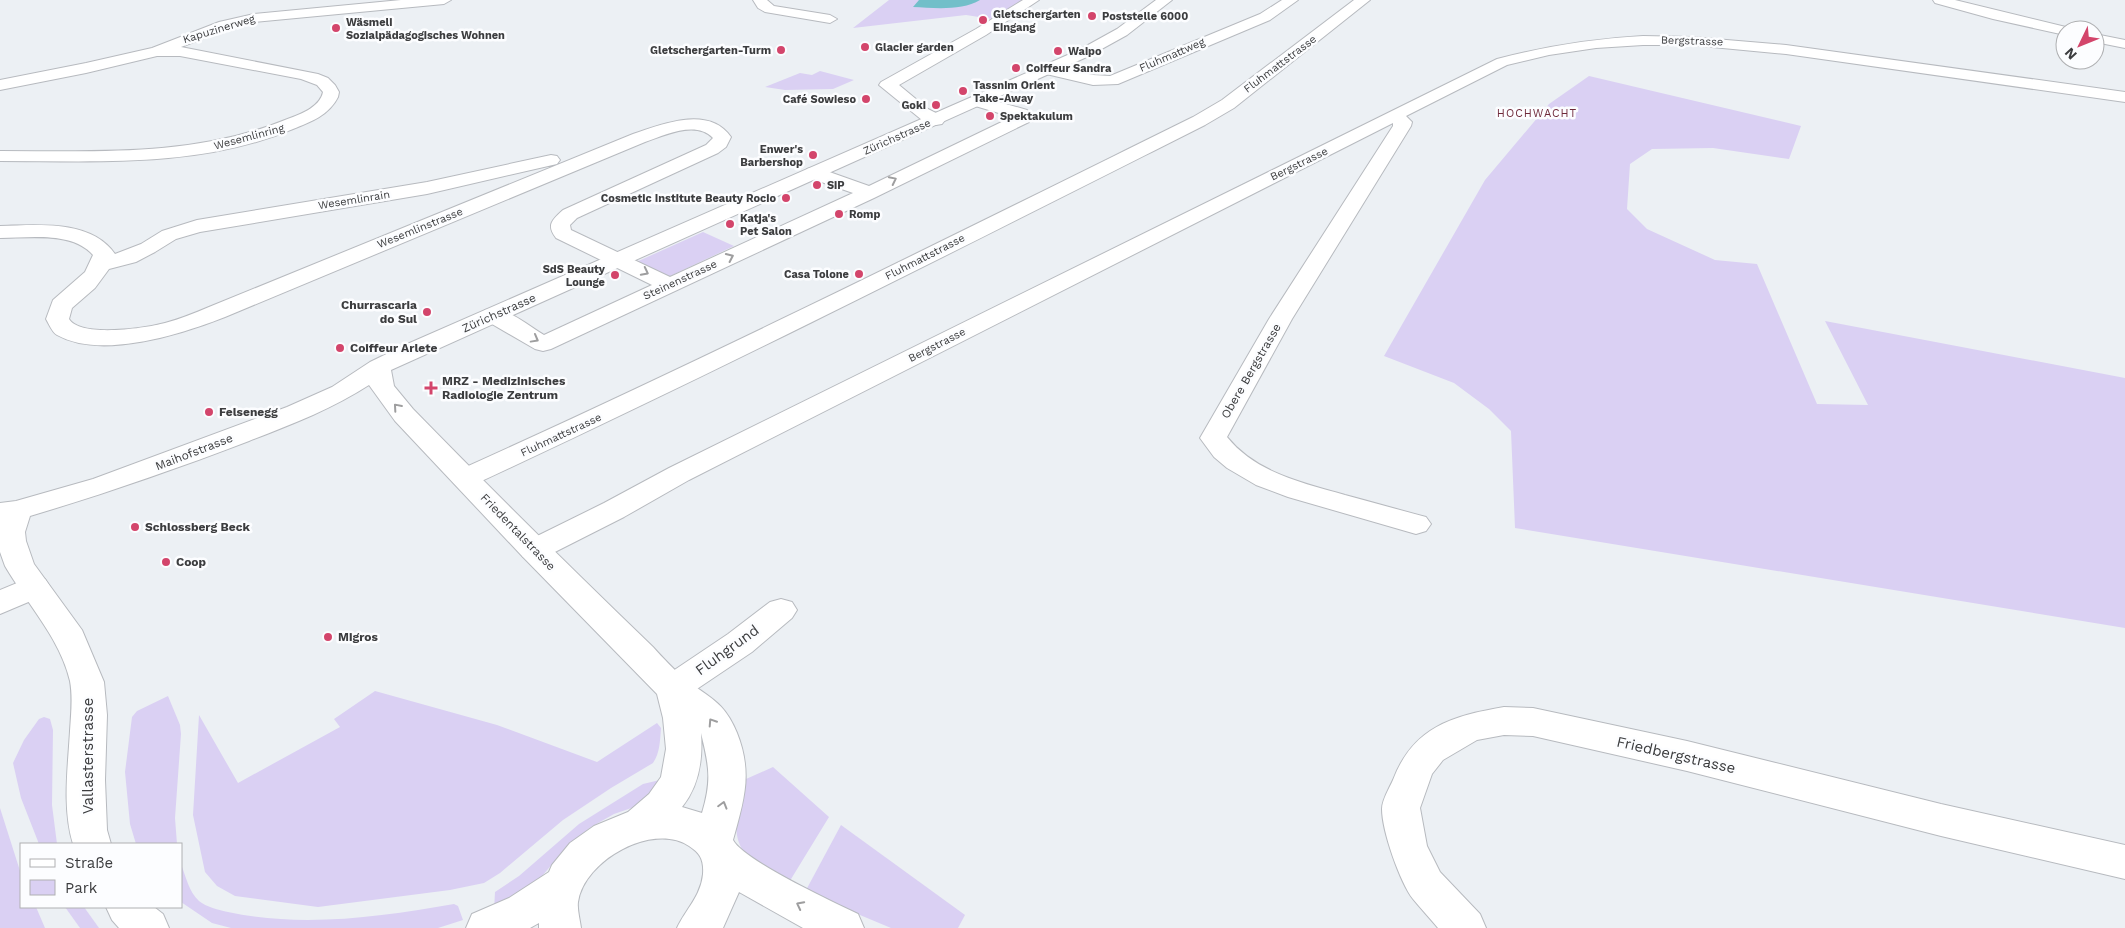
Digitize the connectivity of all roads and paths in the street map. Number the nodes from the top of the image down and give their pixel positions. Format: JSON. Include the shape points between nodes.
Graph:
{"nodes":[{"id":1,"x":444,"y":0,"type":"edge"},
{"id":2,"x":760,"y":0,"type":"edge"},
{"id":3,"x":1032,"y":0,"type":"edge"},
{"id":4,"x":1165,"y":0,"type":"edge"},
{"id":5,"x":1291,"y":0,"type":"edge"},
{"id":6,"x":1362,"y":0,"type":"edge"},
{"id":7,"x":1940,"y":0,"type":"edge"},
{"id":8,"x":830,"y":18,"type":"dead end"},
{"id":9,"x":2055,"y":29,"type":"edge"},
{"id":10,"x":2105,"y":40,"type":"edge"},
{"id":11,"x":2125,"y":44,"type":"edge"},
{"id":12,"x":157,"y":51,"type":"junction"},
{"id":13,"x":1048,"y":70,"type":"junction"},
{"id":14,"x":0,"y":85,"type":"edge"},
{"id":15,"x":2125,"y":96,"type":"edge"},
{"id":16,"x":978,"y":101,"type":"junction"},
{"id":17,"x":1395,"y":116,"type":"junction"},
{"id":18,"x":936,"y":120,"type":"junction"},
{"id":19,"x":610,"y":150,"type":"junction"},
{"id":20,"x":0,"y":156,"type":"edge"},
{"id":21,"x":814,"y":173,"type":"junction"},
{"id":22,"x":868,"y":192,"type":"junction"},
{"id":23,"x":0,"y":232,"type":"edge"},
{"id":24,"x":620,"y":260,"type":"junction"},
{"id":25,"x":102,"y":264,"type":"junction"},
{"id":26,"x":670,"y":285,"type":"junction"},
{"id":27,"x":493,"y":315,"type":"junction"},
{"id":28,"x":379,"y":368,"type":"junction"},
{"id":29,"x":460,"y":473,"type":"junction"},
{"id":30,"x":8,"y":511,"type":"edge"},
{"id":31,"x":1416,"y":524,"type":"dead end"},
{"id":32,"x":534,"y":550,"type":"junction"},
{"id":33,"x":34,"y":586,"type":"junction"},
{"id":34,"x":0,"y":603,"type":"edge"},
{"id":35,"x":781,"y":610,"type":"dead end"},
{"id":36,"x":673,"y":688,"type":"junction"},
{"id":37,"x":639,"y":825,"type":"junction"},
{"id":38,"x":92,"y":843,"type":"edge"},
{"id":39,"x":718,"y":851,"type":"junction"},
{"id":40,"x":2125,"y":862,"type":"edge"},
{"id":41,"x":563,"y":885,"type":"junction"},
{"id":42,"x":127,"y":908,"type":"edge"},
{"id":43,"x":148,"y":928,"type":"edge"},
{"id":44,"x":487,"y":928,"type":"edge"},
{"id":45,"x":560,"y":928,"type":"edge"},
{"id":46,"x":698,"y":928,"type":"edge"},
{"id":47,"x":843,"y":928,"type":"edge"},
{"id":48,"x":1465,"y":928,"type":"edge"}],
"edges":[{"from":1,"to":12,"type":"street","name":"Kapuzinerweg","via":[[254,18],[224,25]]},
{"from":2,"to":8,"type":"street","via":[[770,9]]},
{"from":3,"to":18,"type":"street","via":[[887,85],[909,98],[921,114]]},
{"from":4,"to":13,"type":"street","name":"Zürichstrasse","via":[[1104,43]]},
{"from":5,"to":13,"type":"street","name":"Fluhmattweg","via":[[1264,17],[1112,81]]},
{"from":6,"to":29,"type":"street","name":"Fluhmattstrasse","via":[[1228,104],[1200,121],[612,411]]},
{"from":7,"to":9,"type":"street"},
{"from":10,"to":11,"type":"street"},
{"from":12,"to":14,"type":"street","name":"Kapuzinerweg"},
{"from":12,"to":20,"type":"street","name":"Wesemlinring","via":[[180,51],[304,75],[320,80],[331,95],[326,104],[288,126],[235,142],[189,151]]},
{"from":13,"to":16,"type":"street","name":"Zürichstrasse"},
{"from":15,"to":17,"type":"street","name":"Bergstrasse","via":[[1780,47],[1668,40],[1559,47],[1531,53],[1502,62]]},
{"from":16,"to":18,"type":"street","name":"Zürichstrasse"},
{"from":22,"to":16,"type":"street","name":"Steinenstrasse","one_way":true,"via":[[1023,118],[1021,114]]},
{"from":17,"to":31,"type":"street","name":"Obere Bergstrasse","via":[[1403,122],[1402,126],[1242,383],[1213,438],[1222,452],[1273,483]]},
{"from":17,"to":32,"type":"street","name":"Bergstrasse","via":[[701,463]]},
{"from":18,"to":21,"type":"street","name":"Zürichstrasse"},
{"from":19,"to":24,"type":"street","name":"Wesemlinstrasse","via":[[674,126],[706,127],[722,137],[712,149],[570,214],[560,223],[564,234]]},
{"from":19,"to":25,"type":"street","name":"Wesemlinrain","via":[[604,148],[427,188],[197,226],[169,235],[128,257]]},
{"from":19,"to":25,"type":"street","name":"Wesemlinstrasse","via":[[163,331],[101,338],[62,329],[57,321],[61,306]]},
{"from":21,"to":22,"type":"street"},
{"from":21,"to":24,"type":"street","name":"Zürichstrasse"},
{"from":26,"to":22,"type":"street","name":"Steinenstrasse","one_way":true},
{"from":23,"to":25,"type":"street","via":[[80,237],[100,246],[104,254]]},
{"from":24,"to":26,"type":"street","one_way":true},
{"from":24,"to":27,"type":"street","name":"Zürichstrasse"},
{"from":27,"to":26,"type":"street","name":"Steinenstrasse","one_way":true,"via":[[542,344]]},
{"from":27,"to":28,"type":"street","name":"Zürichstrasse"},
{"from":29,"to":28,"type":"street","name":"Friedentalstrasse","one_way":true,"via":[[391,400],[380,381]]},
{"from":28,"to":30,"type":"street","name":"Maihofstrasse","via":[[341,392],[296,413],[198,451],[103,485]]},
{"from":29,"to":32,"type":"street","name":"Friedentalstrasse"},
{"from":30,"to":33,"type":"street","name":"Vallasterstrasse","via":[[11,540],[20,566]]},
{"from":32,"to":36,"type":"street","name":"Friedentalstrasse"},
{"from":33,"to":34,"type":"street"},
{"from":33,"to":38,"type":"street","name":"Vallasterstrasse","via":[[70,638],[87,682],[86,780],[88,830]]},
{"from":35,"to":36,"type":"street","name":"Fluhgrund","via":[[740,643]]},
{"from":36,"to":37,"type":"street","via":[[684,731],[682,767],[675,787],[663,804]]},
{"from":39,"to":36,"type":"street","name":"Friedentalstrasse","one_way":true,"via":[[727,793],[728,768],[724,750],[719,733],[705,711]]},
{"from":37,"to":39,"type":"street","via":[[666,821],[685,824],[700,831]]},
{"from":37,"to":41,"type":"street","via":[[604,839],[586,853]]},
{"from":39,"to":46,"type":"street","name":"Friedentalstrasse","via":[[721,887],[715,905]]},
{"from":47,"to":39,"type":"street","one_way":true,"via":[[760,884]]},
{"from":40,"to":48,"type":"street","name":"Friedbergstrasse","via":[[1687,756],[1533,722],[1504,721],[1470,727],[1430,750],[1416,766],[1401,808],[1408,847],[1426,885]]},
{"from":41,"to":44,"type":"street","via":[[523,911]]},
{"from":41,"to":45,"type":"street","via":[[556,915]]},
{"from":42,"to":43,"type":"street"}]}
